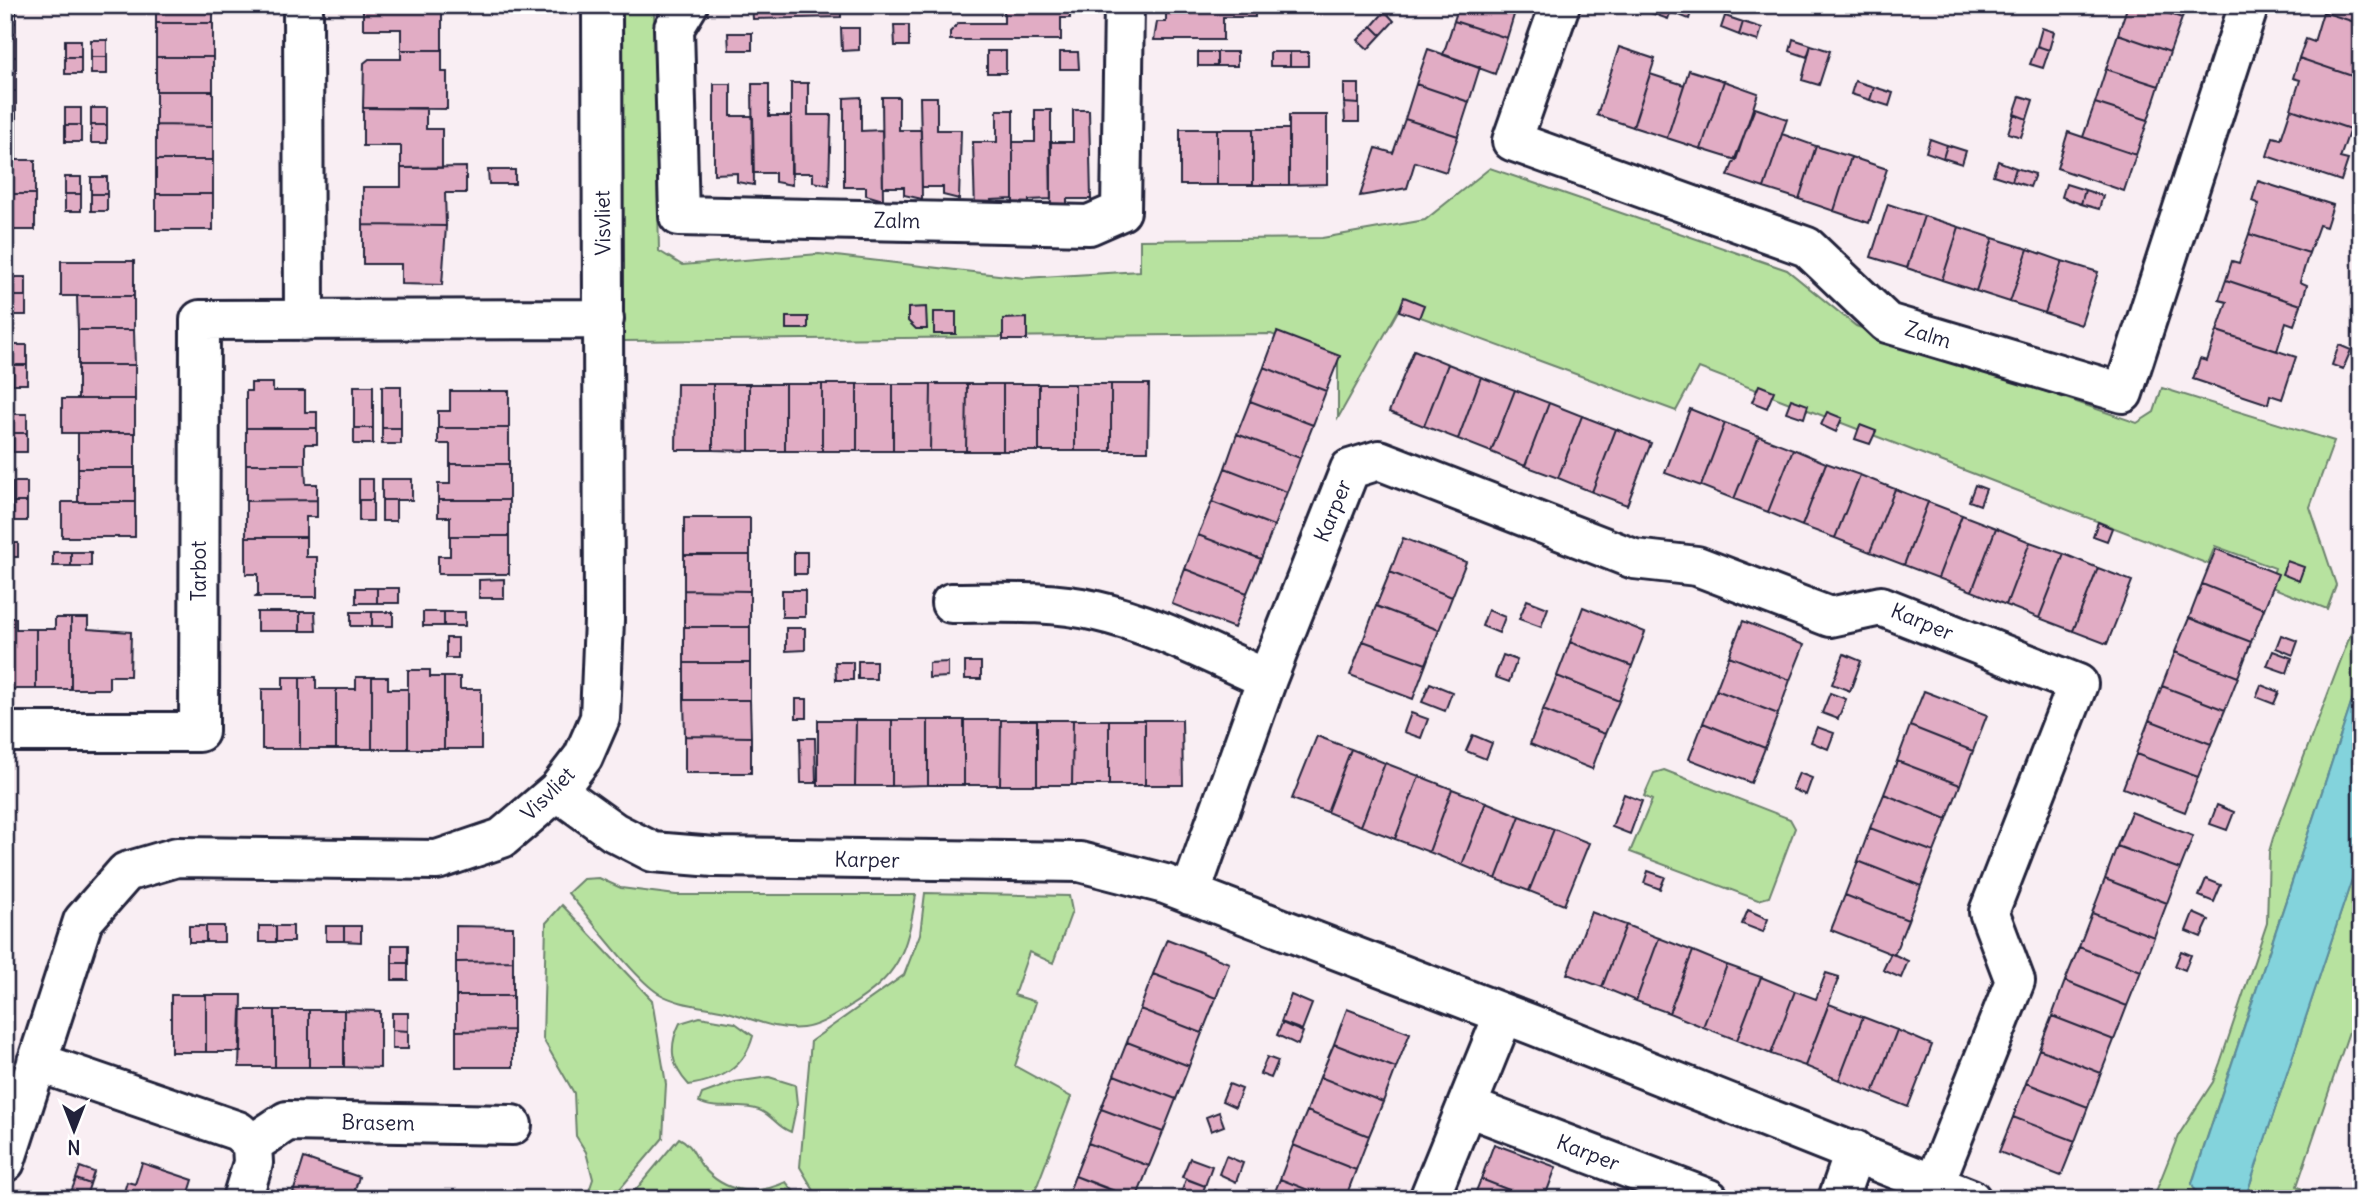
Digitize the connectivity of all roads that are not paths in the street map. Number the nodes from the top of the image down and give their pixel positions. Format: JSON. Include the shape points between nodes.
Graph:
{"nodes":[{"id":1,"x":303,"y":5,"type":"edge"},
{"id":2,"x":602,"y":5,"type":"edge"},
{"id":3,"x":688,"y":5,"type":"edge"},
{"id":4,"x":1124,"y":5,"type":"edge"},
{"id":5,"x":1560,"y":5,"type":"edge"},
{"id":6,"x":2249,"y":5,"type":"edge"},
{"id":7,"x":604,"y":319,"type":"junction"},
{"id":8,"x":304,"y":321,"type":"junction"},
{"id":9,"x":951,"y":603,"type":"dead end"},
{"id":10,"x":1267,"y":679,"type":"junction"},
{"id":11,"x":5,"y":732,"type":"edge"},
{"id":12,"x":557,"y":791,"type":"junction"},
{"id":13,"x":1190,"y":894,"type":"junction"},
{"id":14,"x":1504,"y":1014,"type":"junction"},
{"id":15,"x":37,"y":1062,"type":"junction"},
{"id":16,"x":1468,"y":1107,"type":"junction"},
{"id":17,"x":512,"y":1125,"type":"dead end"},
{"id":18,"x":252,"y":1144,"type":"junction"},
{"id":19,"x":1855,"y":1150,"type":"junction"},
{"id":20,"x":5,"y":1162,"type":"edge"},
{"id":21,"x":1934,"y":1185,"type":"junction"},
{"id":22,"x":242,"y":1199,"type":"edge"},
{"id":23,"x":1429,"y":1199,"type":"edge"},
{"id":24,"x":1709,"y":1199,"type":"edge"},
{"id":25,"x":1838,"y":1199,"type":"edge"},
{"id":26,"x":1971,"y":1199,"type":"edge"}],
"edges":[{"from":1,"to":8,"type":"street"},
{"from":2,"to":7,"type":"street","name":"Visvliet"},
{"from":3,"to":4,"type":"street","name":"Zalm","via":[[674,28],[679,216],[1089,225],[1121,211]]},
{"from":5,"to":6,"type":"street","name":"Zalm","via":[[1512,141],[1807,247],[1887,323],[2123,394]]},
{"from":7,"to":8,"type":"street","name":"Tarbot"},
{"from":7,"to":12,"type":"street","name":"Visvliet","via":[[600,718],[583,757]]},
{"from":8,"to":11,"type":"street","name":"Tarbot","via":[[200,320],[199,732]]},
{"from":9,"to":10,"type":"street","via":[[1049,604],[1097,611]]},
{"from":10,"to":13,"type":"street","name":"Karper"},
{"from":10,"to":21,"type":"street","name":"Karper","via":[[1350,469],[1379,460],[1634,559],[1697,566],[1830,617],[1881,606],[2078,684],[1989,912],[2015,981]]},
{"from":12,"to":13,"type":"street","name":"Karper","via":[[614,832],[653,852],[1080,862]]},
{"from":12,"to":15,"type":"street","name":"Visvliet","via":[[502,838],[437,860],[177,857],[127,872],[83,921]]},
{"from":13,"to":14,"type":"street","name":"Karper"},
{"from":14,"to":16,"type":"street"},
{"from":14,"to":19,"type":"street","name":"Karper"},
{"from":15,"to":18,"type":"street","via":[[238,1131]]},
{"from":15,"to":20,"type":"street","name":"Visvliet"},
{"from":16,"to":23,"type":"street"},
{"from":16,"to":24,"type":"street","name":"Karper"},
{"from":17,"to":18,"type":"street","name":"Brasem","via":[[287,1121]]},
{"from":18,"to":22,"type":"street","via":[[253,1163]]},
{"from":19,"to":21,"type":"street","name":"Karper"},
{"from":19,"to":25,"type":"street"},
{"from":21,"to":26,"type":"street","name":"Karper"}]}
